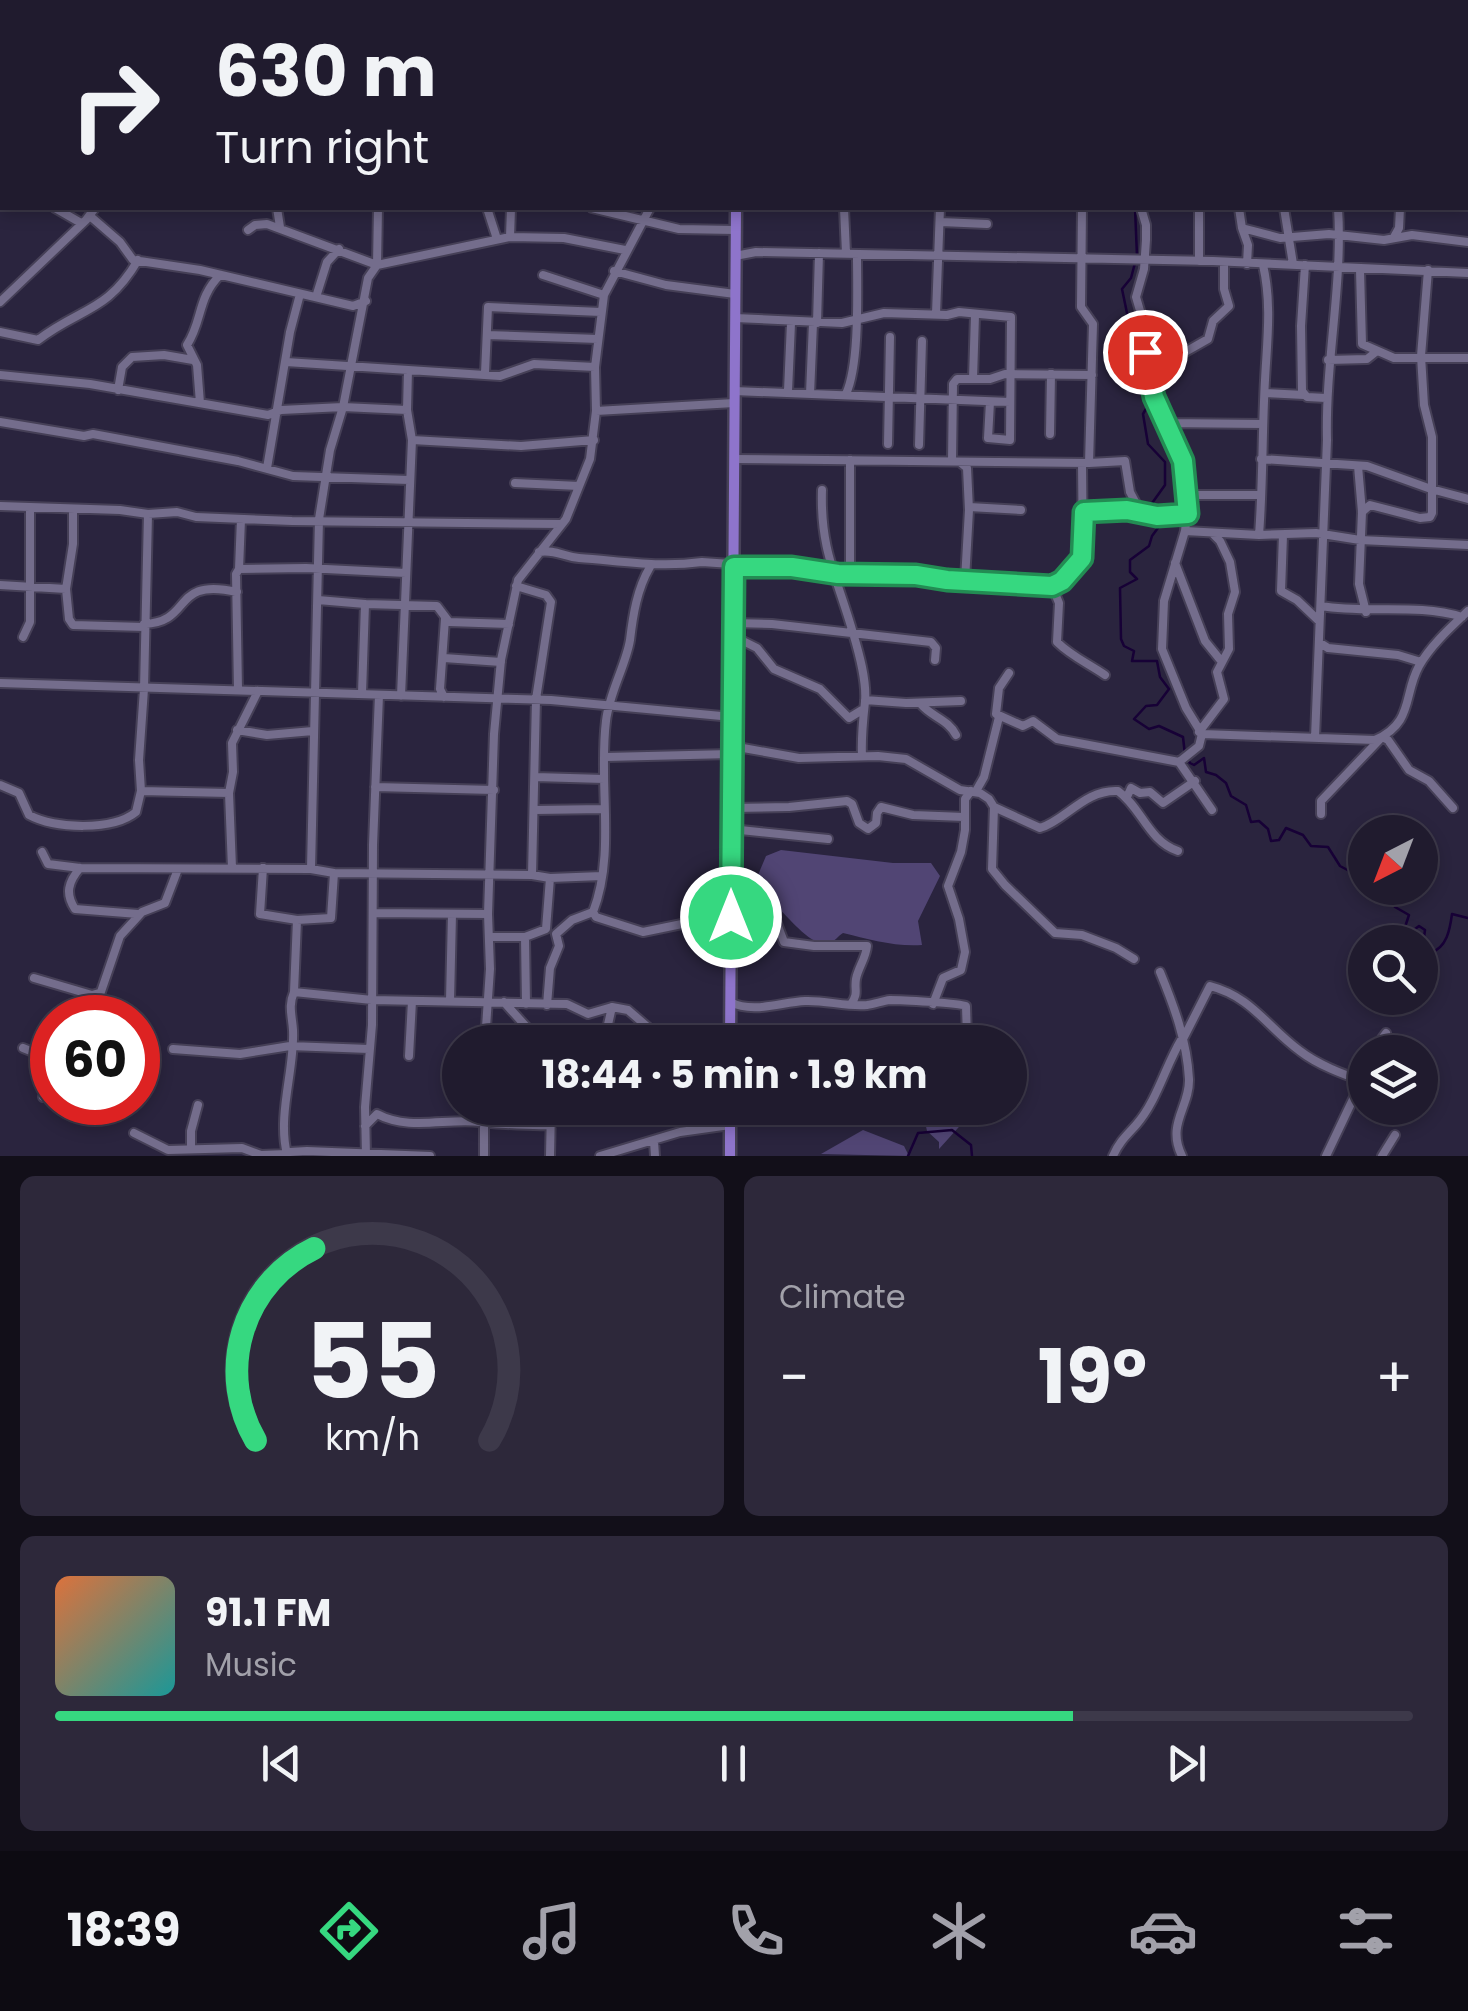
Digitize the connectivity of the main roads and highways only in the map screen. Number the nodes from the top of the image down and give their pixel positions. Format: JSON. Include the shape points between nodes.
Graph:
{"nodes":[{"id":1,"x":736,"y":210,"type":"edge"},
{"id":2,"x":730,"y":1025,"type":"edge"},
{"id":3,"x":730,"y":1125,"type":"edge"},
{"id":4,"x":730,"y":1156,"type":"edge"}],
"edges":[{"from":1,"to":2,"type":"main road"},
{"from":3,"to":4,"type":"main road"}]}
